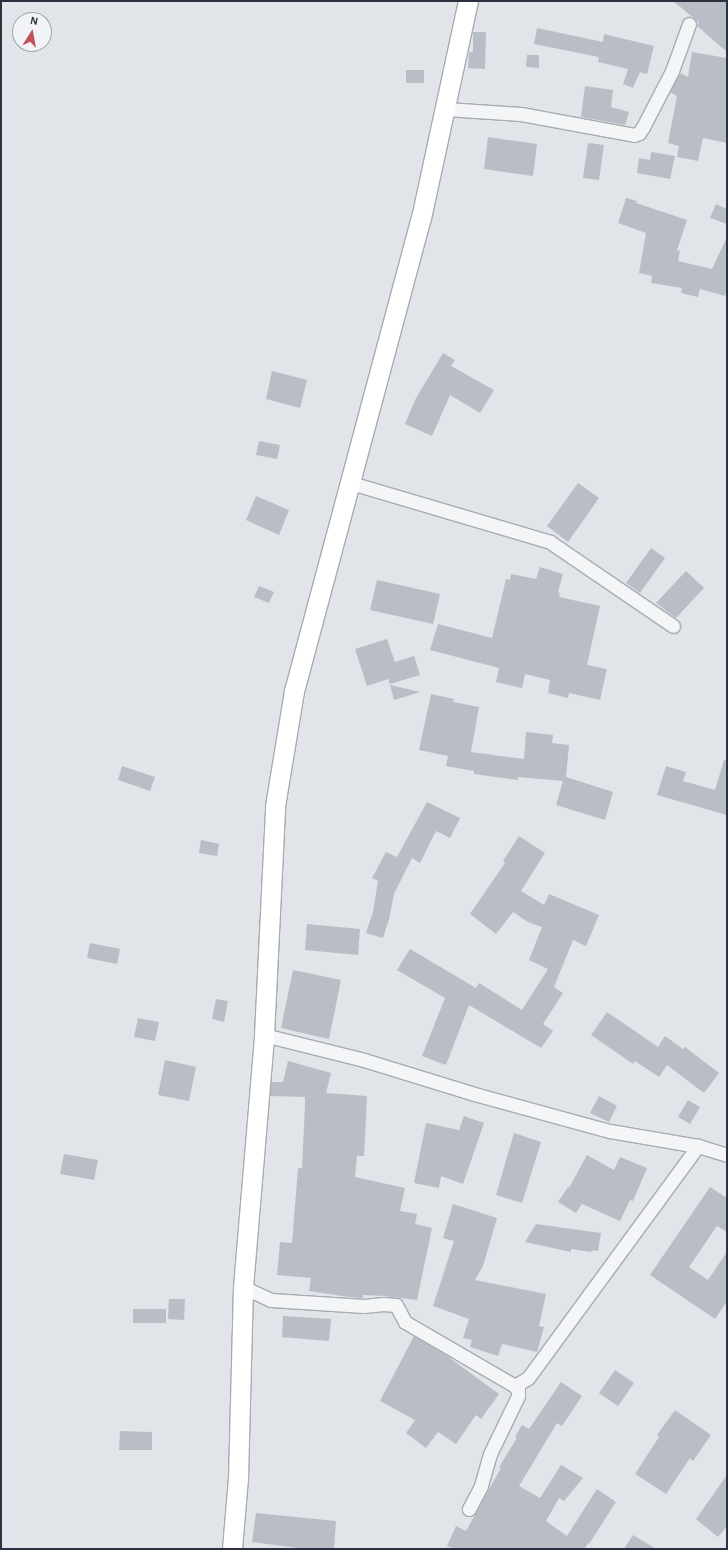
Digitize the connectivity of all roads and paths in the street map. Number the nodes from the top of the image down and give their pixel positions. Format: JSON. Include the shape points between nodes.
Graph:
{"nodes":[{"id":1,"x":468,"y":1,"type":"edge"},
{"id":2,"x":689,"y":24,"type":"dead end"},
{"id":3,"x":446,"y":109,"type":"junction"},
{"id":4,"x":348,"y":482,"type":"junction"},
{"id":5,"x":672,"y":626,"type":"dead end"},
{"id":6,"x":264,"y":1035,"type":"junction"},
{"id":7,"x":698,"y":1146,"type":"junction"},
{"id":8,"x":727,"y":1155,"type":"edge"},
{"id":9,"x":243,"y":1287,"type":"junction"},
{"id":10,"x":515,"y":1386,"type":"junction"},
{"id":11,"x":469,"y":1509,"type":"dead end"},
{"id":12,"x":232,"y":1549,"type":"edge"}],
"edges":[{"from":1,"to":3,"type":"main road"},
{"from":2,"to":3,"type":"street","via":[[672,71],[643,127],[634,135],[521,114]]},
{"from":3,"to":4,"type":"main road","via":[[421,218]]},
{"from":4,"to":5,"type":"street","via":[[550,542]]},
{"from":4,"to":6,"type":"main road","via":[[294,691],[274,806]]},
{"from":6,"to":7,"type":"street","via":[[364,1060],[478,1095],[610,1131]]},
{"from":6,"to":9,"type":"main road"},
{"from":7,"to":8,"type":"street"},
{"from":7,"to":10,"type":"street","via":[[528,1378]]},
{"from":9,"to":10,"type":"street","via":[[271,1300],[364,1306],[396,1305],[405,1322]]},
{"from":9,"to":12,"type":"main road","via":[[238,1478]]},
{"from":10,"to":11,"type":"street","via":[[518,1396],[490,1454],[481,1486]]}]}
